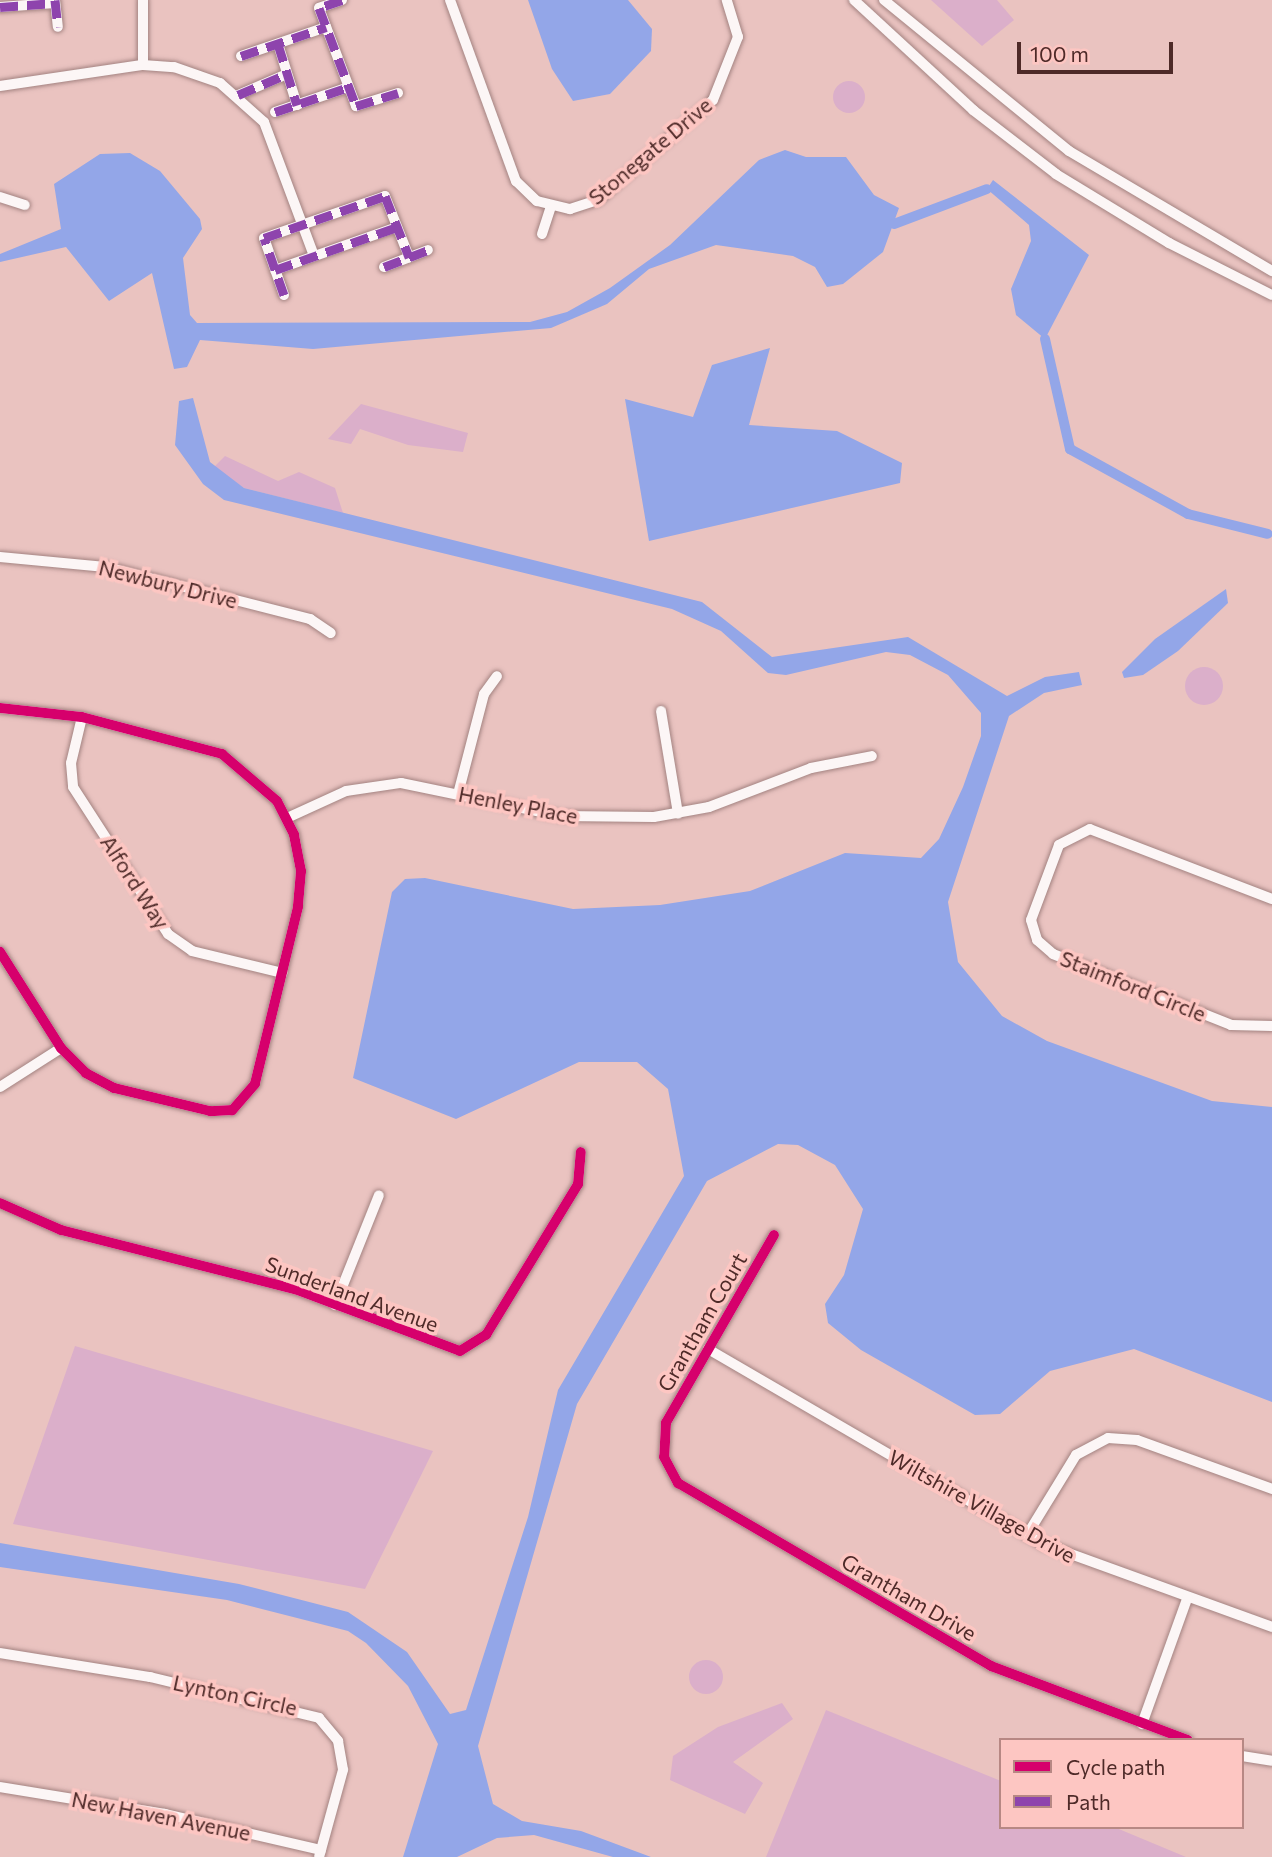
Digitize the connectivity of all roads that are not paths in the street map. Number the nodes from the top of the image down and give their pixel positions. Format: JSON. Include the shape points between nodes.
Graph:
{"nodes":[{"id":1,"x":143,"y":0,"type":"edge"},
{"id":2,"x":342,"y":0,"type":"edge"},
{"id":3,"x":450,"y":0,"type":"edge"},
{"id":4,"x":727,"y":0,"type":"edge"},
{"id":5,"x":854,"y":0,"type":"edge"},
{"id":6,"x":884,"y":0,"type":"edge"},
{"id":7,"x":55,"y":1,"type":"edge"},
{"id":8,"x":0,"y":7,"type":"edge"},
{"id":9,"x":58,"y":27,"type":"dead end"},
{"id":10,"x":326,"y":27,"type":"junction"},
{"id":11,"x":278,"y":44,"type":"junction"},
{"id":12,"x":241,"y":56,"type":"dead end"},
{"id":13,"x":143,"y":65,"type":"junction"},
{"id":14,"x":287,"y":74,"type":"junction"},
{"id":15,"x":0,"y":86,"type":"edge"},
{"id":16,"x":346,"y":88,"type":"junction"},
{"id":17,"x":398,"y":93,"type":"dead end"},
{"id":18,"x":238,"y":96,"type":"junction"},
{"id":19,"x":297,"y":105,"type":"junction"},
{"id":20,"x":275,"y":112,"type":"dead end"},
{"id":21,"x":0,"y":197,"type":"edge"},
{"id":22,"x":25,"y":205,"type":"dead end"},
{"id":23,"x":551,"y":207,"type":"junction"},
{"id":24,"x":303,"y":225,"type":"junction"},
{"id":25,"x":397,"y":227,"type":"junction"},
{"id":26,"x":542,"y":234,"type":"dead end"},
{"id":27,"x":428,"y":250,"type":"dead end"},
{"id":28,"x":314,"y":256,"type":"junction"},
{"id":29,"x":409,"y":257,"type":"junction"},
{"id":30,"x":384,"y":267,"type":"dead end"},
{"id":31,"x":275,"y":270,"type":"junction"},
{"id":32,"x":1272,"y":271,"type":"edge"},
{"id":33,"x":284,"y":295,"type":"dead end"},
{"id":34,"x":1272,"y":295,"type":"edge"},
{"id":35,"x":0,"y":557,"type":"edge"},
{"id":36,"x":331,"y":633,"type":"dead end"},
{"id":37,"x":497,"y":676,"type":"dead end"},
{"id":38,"x":0,"y":708,"type":"edge"},
{"id":39,"x":661,"y":711,"type":"dead end"},
{"id":40,"x":82,"y":717,"type":"junction"},
{"id":41,"x":872,"y":756,"type":"dead end"},
{"id":42,"x":458,"y":794,"type":"junction"},
{"id":43,"x":678,"y":814,"type":"junction"},
{"id":44,"x":288,"y":818,"type":"junction"},
{"id":45,"x":1272,"y":899,"type":"edge"},
{"id":46,"x":0,"y":952,"type":"edge"},
{"id":47,"x":282,"y":973,"type":"junction"},
{"id":48,"x":1272,"y":1026,"type":"edge"},
{"id":49,"x":61,"y":1048,"type":"junction"},
{"id":50,"x":0,"y":1087,"type":"edge"},
{"id":51,"x":581,"y":1152,"type":"dead end"},
{"id":52,"x":379,"y":1195,"type":"dead end"},
{"id":53,"x":0,"y":1203,"type":"edge"},
{"id":54,"x":774,"y":1235,"type":"dead end"},
{"id":55,"x":335,"y":1305,"type":"junction"},
{"id":56,"x":708,"y":1349,"type":"junction"},
{"id":57,"x":664,"y":1428,"type":"joint"},
{"id":58,"x":1272,"y":1489,"type":"edge"},
{"id":59,"x":1027,"y":1535,"type":"junction"},
{"id":60,"x":1187,"y":1599,"type":"junction"},
{"id":61,"x":1272,"y":1627,"type":"edge"},
{"id":62,"x":0,"y":1653,"type":"edge"},
{"id":63,"x":1143,"y":1724,"type":"junction"},
{"id":64,"x":1182,"y":1738,"type":"edge"},
{"id":65,"x":1244,"y":1756,"type":"edge"},
{"id":66,"x":1272,"y":1761,"type":"edge"},
{"id":67,"x":0,"y":1787,"type":"edge"},
{"id":68,"x":320,"y":1854,"type":"edge"}],
"edges":[{"from":1,"to":13,"type":"street"},
{"from":2,"to":10,"type":"street","via":[[319,8]]},
{"from":3,"to":23,"type":"street","via":[[512,174],[525,192]]},
{"from":4,"to":23,"type":"street","name":"Stonegate Drive","via":[[738,37],[713,100],[598,200]]},
{"from":5,"to":34,"type":"street","via":[[973,110],[1056,174],[1169,243]]},
{"from":6,"to":32,"type":"street","via":[[1069,151]]},
{"from":7,"to":8,"type":"street"},
{"from":7,"to":9,"type":"street"},
{"from":10,"to":11,"type":"street"},
{"from":10,"to":16,"type":"street"},
{"from":11,"to":12,"type":"street"},
{"from":11,"to":14,"type":"street"},
{"from":13,"to":15,"type":"street"},
{"from":13,"to":18,"type":"street","via":[[191,71]]},
{"from":14,"to":18,"type":"street"},
{"from":14,"to":19,"type":"street"},
{"from":16,"to":17,"type":"street","via":[[356,106]]},
{"from":16,"to":19,"type":"street"},
{"from":18,"to":24,"type":"street","via":[[264,122]]},
{"from":19,"to":20,"type":"street"},
{"from":21,"to":22,"type":"street"},
{"from":23,"to":26,"type":"street"},
{"from":24,"to":25,"type":"street","via":[[385,196]]},
{"from":24,"to":28,"type":"street"},
{"from":24,"to":31,"type":"street","via":[[264,238]]},
{"from":25,"to":28,"type":"street"},
{"from":25,"to":29,"type":"street"},
{"from":27,"to":29,"type":"street"},
{"from":28,"to":31,"type":"street"},
{"from":29,"to":30,"type":"street"},
{"from":31,"to":33,"type":"street"},
{"from":35,"to":36,"type":"street","name":"Newbury Drive","via":[[106,568],[310,619]]},
{"from":37,"to":42,"type":"street","via":[[484,694]]},
{"from":38,"to":40,"type":"street"},
{"from":39,"to":43,"type":"street"},
{"from":40,"to":44,"type":"street","via":[[222,754],[266,786]]},
{"from":40,"to":47,"type":"street","name":"Alford Way","via":[[71,763],[73,787],[168,934],[192,951]]},
{"from":41,"to":43,"type":"street","name":"Henley Place","via":[[811,768],[739,799]]},
{"from":42,"to":43,"type":"street","name":"Henley Place","via":[[560,816]]},
{"from":42,"to":44,"type":"street","name":"Henley Place","via":[[383,783],[346,791]]},
{"from":44,"to":47,"type":"street","via":[[301,889]]},
{"from":45,"to":48,"type":"street","name":"Staimford Circle","via":[[1090,829],[1059,845],[1031,920],[1037,940],[1053,954],[1231,1025]]},
{"from":46,"to":49,"type":"street"},
{"from":47,"to":49,"type":"street","via":[[252,1091],[232,1110],[210,1111],[114,1087],[86,1073]]},
{"from":49,"to":50,"type":"street"},
{"from":51,"to":55,"type":"street","name":"Sunderland Avenue","via":[[578,1184],[475,1346],[445,1349]]},
{"from":52,"to":55,"type":"street"},
{"from":53,"to":55,"type":"street","name":"Sunderland Avenue","via":[[61,1230],[280,1284]]},
{"from":54,"to":56,"type":"street","name":"Grantham Court"},
{"from":56,"to":57,"type":"street","name":"Grantham Court"},
{"from":56,"to":59,"type":"street","name":"Wiltshire Village Drive"},
{"from":57,"to":63,"type":"street","name":"Grantham Drive","via":[[666,1464],[690,1492],[990,1666]]},
{"from":58,"to":59,"type":"street","via":[[1137,1440],[1108,1438],[1076,1455]]},
{"from":59,"to":60,"type":"street","name":"Wiltshire Village Drive"},
{"from":60,"to":61,"type":"street","name":"Wiltshire Village Drive"},
{"from":60,"to":63,"type":"street"},
{"from":62,"to":68,"type":"street","name":"Lynton Circle","via":[[150,1677],[313,1714],[334,1734],[344,1762]]},
{"from":63,"to":64,"type":"street","name":"Grantham Drive"},
{"from":65,"to":66,"type":"street"},
{"from":67,"to":68,"type":"street","name":"New Haven Avenue","via":[[165,1814]]}]}
